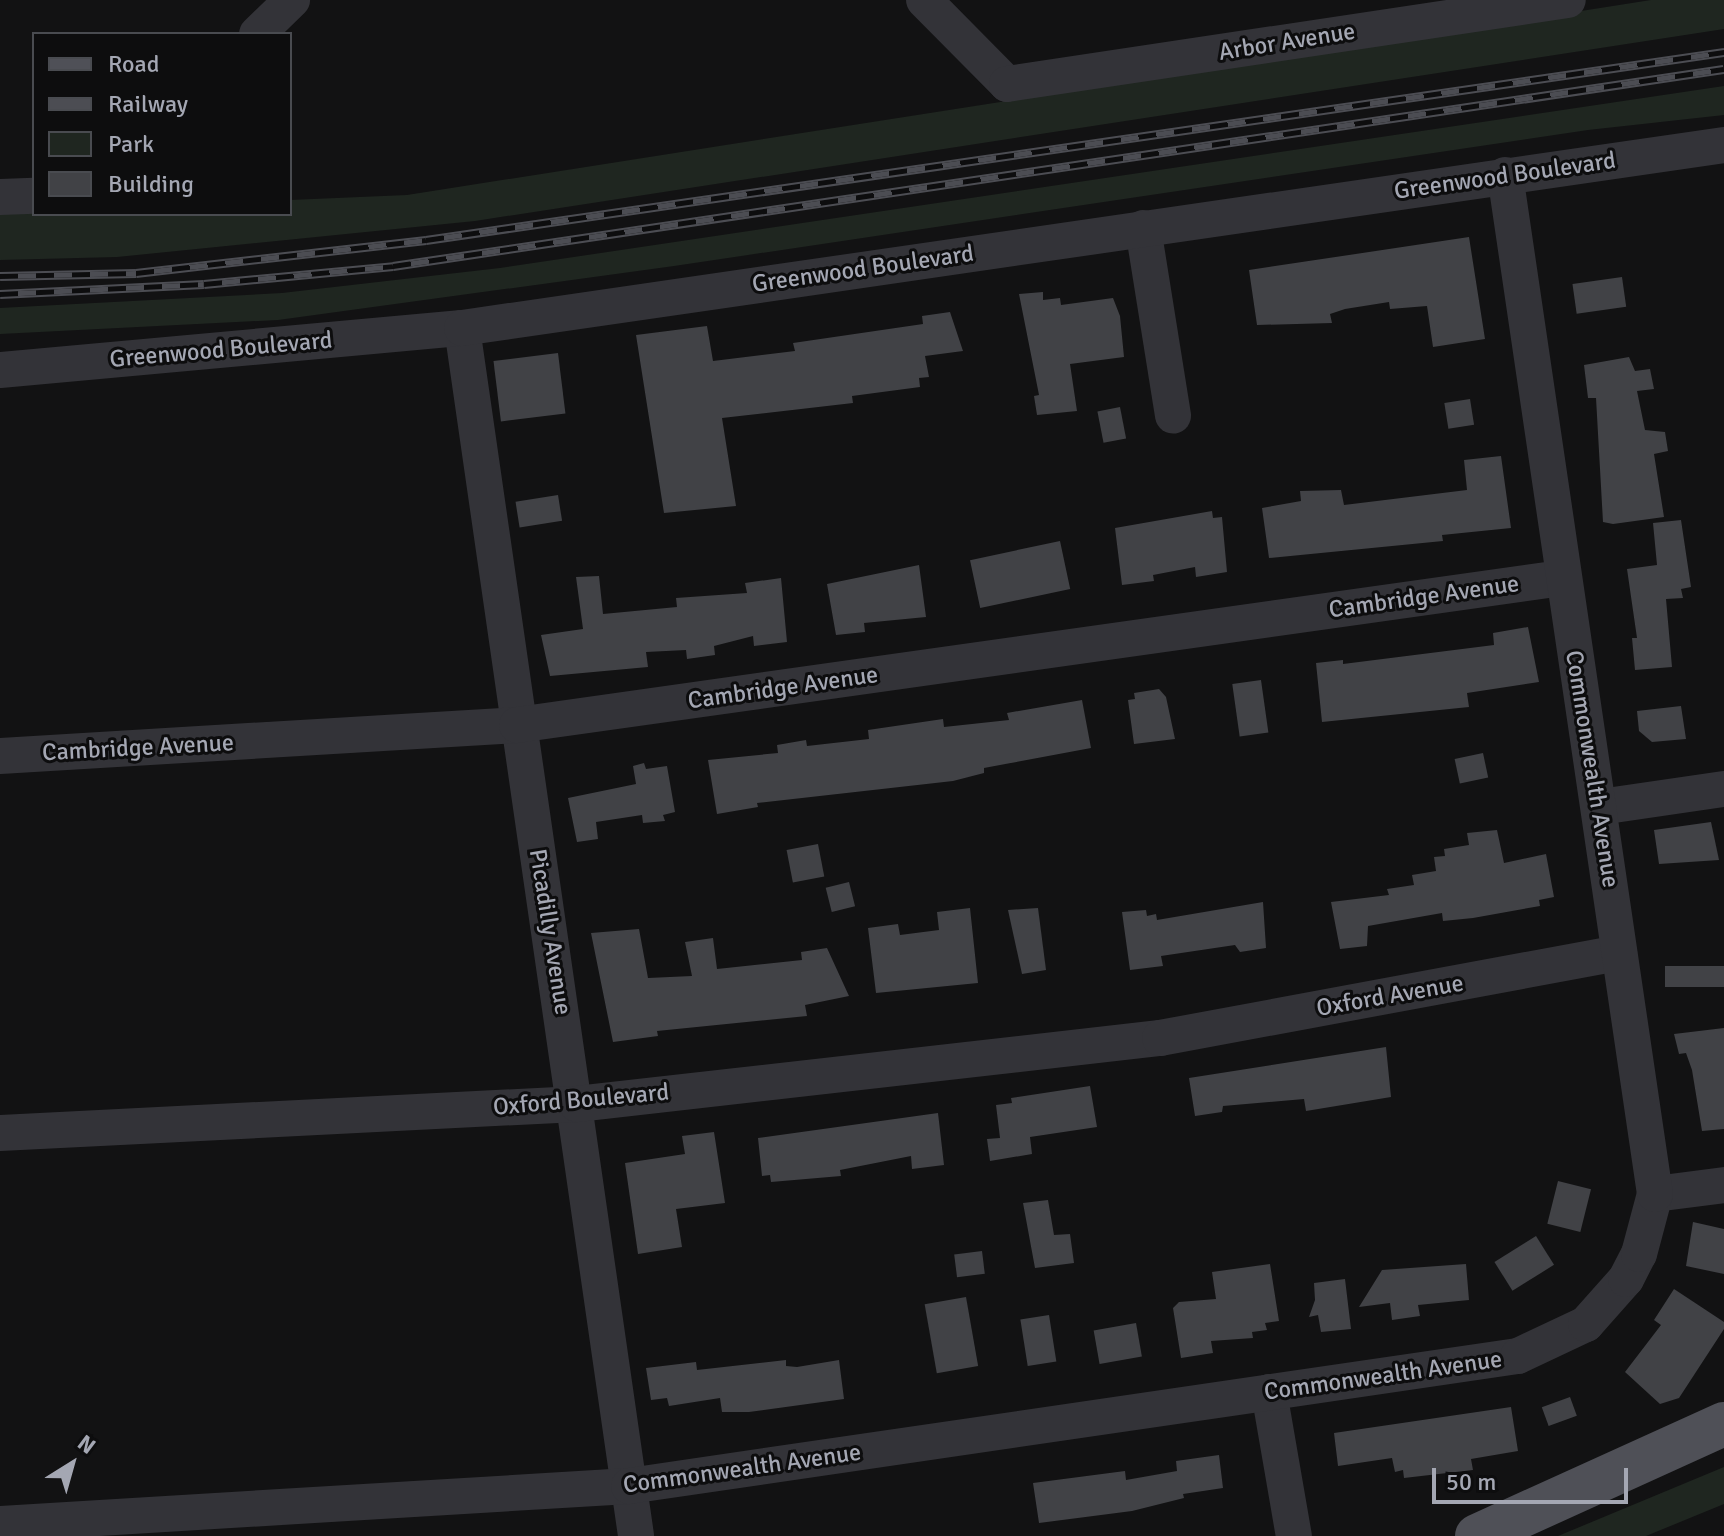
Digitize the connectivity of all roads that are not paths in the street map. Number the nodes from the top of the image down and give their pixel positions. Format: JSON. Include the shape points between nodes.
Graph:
{"nodes":[{"id":1,"x":292,"y":0,"type":"edge"},
{"id":2,"x":924,"y":0,"type":"edge"},
{"id":3,"x":1568,"y":0,"type":"edge"},
{"id":4,"x":1503,"y":5,"type":"edge"},
{"id":5,"x":259,"y":32,"type":"edge"},
{"id":6,"x":1724,"y":145,"type":"edge"},
{"id":7,"x":1505,"y":175,"type":"junction"},
{"id":8,"x":32,"y":196,"type":"edge"},
{"id":9,"x":0,"y":197,"type":"edge"},
{"id":10,"x":1143,"y":228,"type":"junction"},
{"id":11,"x":462,"y":328,"type":"junction"},
{"id":12,"x":0,"y":370,"type":"edge"},
{"id":13,"x":1173,"y":416,"type":"dead end"},
{"id":14,"x":1561,"y":578,"type":"junction"},
{"id":15,"x":517,"y":725,"type":"junction"},
{"id":16,"x":0,"y":756,"type":"edge"},
{"id":17,"x":1724,"y":789,"type":"edge"},
{"id":18,"x":1600,"y":807,"type":"junction"},
{"id":19,"x":1619,"y":953,"type":"junction"},
{"id":20,"x":1160,"y":1038,"type":"joint"},
{"id":21,"x":577,"y":1104,"type":"junction"},
{"id":22,"x":0,"y":1133,"type":"edge"},
{"id":23,"x":1724,"y":1185,"type":"edge"},
{"id":24,"x":1655,"y":1194,"type":"junction"},
{"id":25,"x":1269,"y":1392,"type":"junction"},
{"id":26,"x":1724,"y":1424,"type":"edge"},
{"id":27,"x":1724,"y":1456,"type":"edge"},
{"id":28,"x":629,"y":1486,"type":"junction"},
{"id":29,"x":0,"y":1524,"type":"edge"},
{"id":30,"x":636,"y":1536,"type":"edge"},
{"id":31,"x":1294,"y":1536,"type":"edge"},
{"id":32,"x":1477,"y":1536,"type":"edge"},
{"id":33,"x":1528,"y":1536,"type":"edge"}],
"edges":[{"from":1,"to":5,"type":"street"},
{"from":2,"to":4,"type":"street","name":"Arbor Avenue","via":[[1007,84]]},
{"from":3,"to":4,"type":"street","name":"Arbor Avenue"},
{"from":6,"to":7,"type":"street","name":"Greenwood Boulevard"},
{"from":7,"to":10,"type":"street","name":"Greenwood Boulevard"},
{"from":7,"to":14,"type":"street","name":"Commonwealth Avenue"},
{"from":8,"to":9,"type":"street"},
{"from":10,"to":11,"type":"street","name":"Greenwood Boulevard"},
{"from":10,"to":13,"type":"street"},
{"from":11,"to":12,"type":"street","name":"Greenwood Boulevard"},
{"from":11,"to":15,"type":"street","name":"Picadilly Avenue"},
{"from":14,"to":15,"type":"street","name":"Cambridge Avenue"},
{"from":14,"to":18,"type":"street","name":"Commonwealth Avenue"},
{"from":15,"to":16,"type":"street","name":"Cambridge Avenue"},
{"from":15,"to":21,"type":"street","name":"Picadilly Avenue"},
{"from":17,"to":18,"type":"street"},
{"from":18,"to":19,"type":"street","name":"Commonwealth Avenue"},
{"from":19,"to":20,"type":"street","name":"Oxford Avenue"},
{"from":19,"to":24,"type":"street","name":"Commonwealth Avenue"},
{"from":20,"to":21,"type":"street","name":"Oxford Boulevard"},
{"from":21,"to":22,"type":"street","name":"Oxford Boulevard"},
{"from":21,"to":28,"type":"street","name":"Picadilly Avenue"},
{"from":23,"to":24,"type":"street"},
{"from":24,"to":25,"type":"street","name":"Commonwealth Avenue","via":[[1639,1254],[1626,1279],[1586,1324],[1556,1342],[1518,1356]]},
{"from":25,"to":28,"type":"street","name":"Commonwealth Avenue"},
{"from":25,"to":31,"type":"street"},
{"from":26,"to":32,"type":"main road"},
{"from":27,"to":33,"type":"main road"},
{"from":28,"to":29,"type":"street","name":"Commonwealth Avenue"},
{"from":28,"to":30,"type":"street","name":"Picadilly Avenue"}]}
